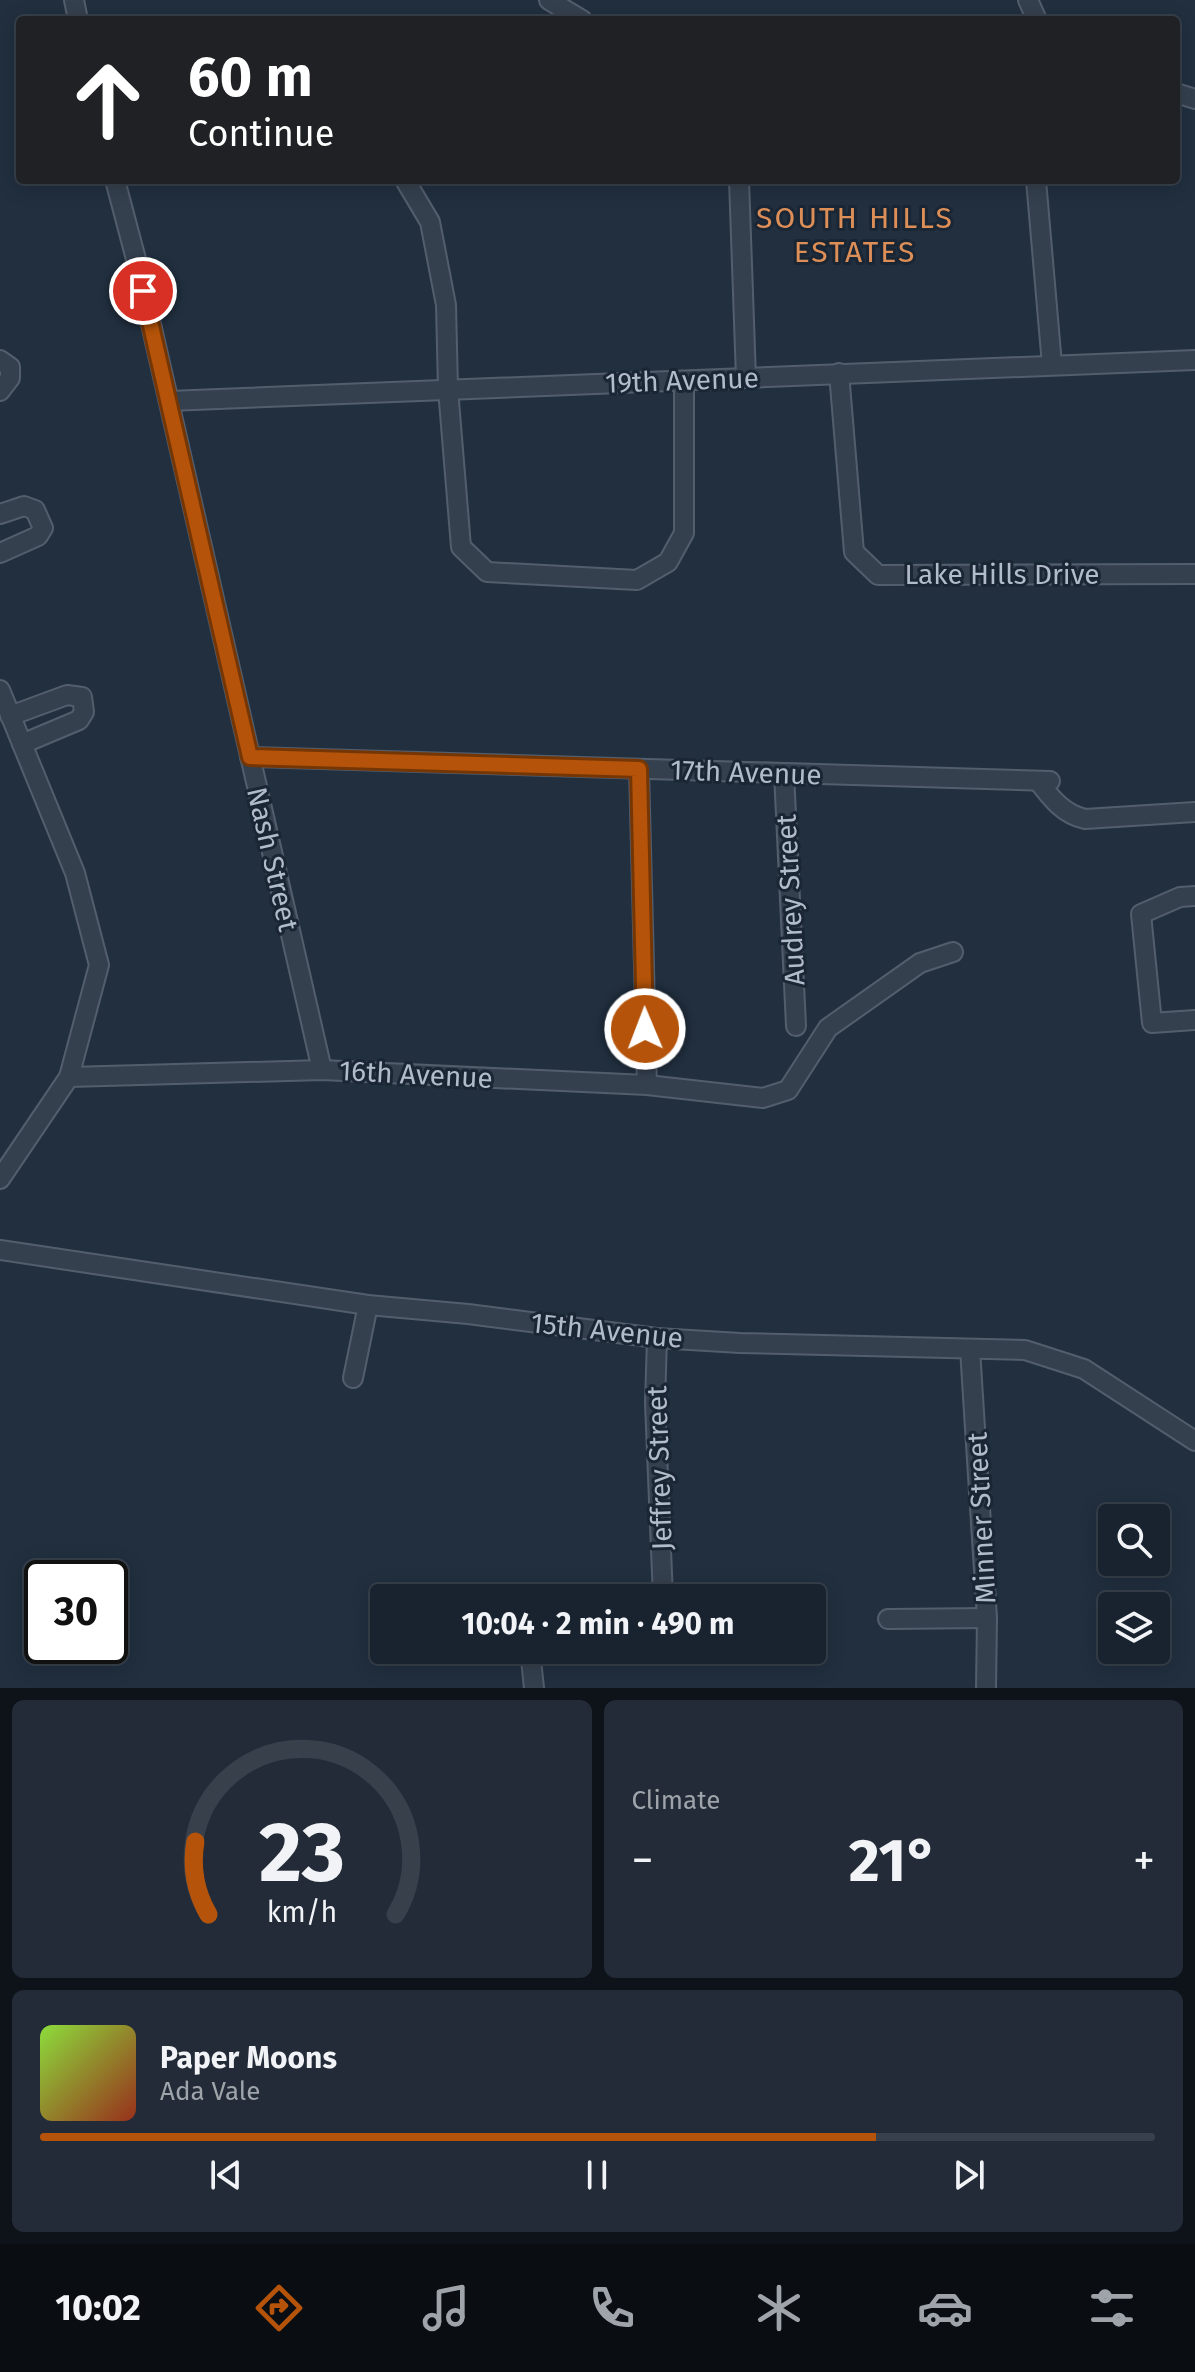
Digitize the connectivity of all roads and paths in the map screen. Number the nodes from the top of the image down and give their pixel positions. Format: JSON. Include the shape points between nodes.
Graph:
{"nodes":[{"id":1,"x":549,"y":0,"type":"edge"},
{"id":2,"x":575,"y":16,"type":"edge"},
{"id":3,"x":116,"y":184,"type":"edge"},
{"id":4,"x":407,"y":184,"type":"edge"},
{"id":5,"x":739,"y":184,"type":"edge"},
{"id":6,"x":1036,"y":184,"type":"edge"},
{"id":7,"x":0,"y":360,"type":"edge"},
{"id":8,"x":1195,"y":360,"type":"edge"},
{"id":9,"x":1052,"y":365,"type":"junction"},
{"id":10,"x":839,"y":373,"type":"junction"},
{"id":11,"x":746,"y":378,"type":"junction"},
{"id":12,"x":684,"y":381,"type":"junction"},
{"id":13,"x":448,"y":389,"type":"junction"},
{"id":14,"x":0,"y":391,"type":"edge"},
{"id":15,"x":169,"y":401,"type":"junction"},
{"id":16,"x":0,"y":514,"type":"edge"},
{"id":17,"x":0,"y":553,"type":"edge"},
{"id":18,"x":1195,"y":574,"type":"edge"},
{"id":19,"x":0,"y":690,"type":"edge"},
{"id":20,"x":10,"y":716,"type":"junction"},
{"id":21,"x":22,"y":744,"type":"junction"},
{"id":22,"x":250,"y":757,"type":"junction"},
{"id":23,"x":639,"y":769,"type":"junction"},
{"id":24,"x":784,"y":773,"type":"junction"},
{"id":25,"x":1195,"y":812,"type":"edge"},
{"id":26,"x":1195,"y":896,"type":"edge"},
{"id":27,"x":953,"y":952,"type":"dead end"},
{"id":28,"x":1195,"y":1020,"type":"edge"},
{"id":29,"x":796,"y":1026,"type":"dead end"},
{"id":30,"x":322,"y":1070,"type":"junction"},
{"id":31,"x":69,"y":1077,"type":"junction"},
{"id":32,"x":647,"y":1085,"type":"junction"},
{"id":33,"x":0,"y":1179,"type":"edge"},
{"id":34,"x":0,"y":1250,"type":"edge"},
{"id":35,"x":368,"y":1305,"type":"junction"},
{"id":36,"x":657,"y":1338,"type":"junction"},
{"id":37,"x":970,"y":1349,"type":"junction"},
{"id":38,"x":353,"y":1378,"type":"dead end"},
{"id":39,"x":1195,"y":1441,"type":"edge"},
{"id":40,"x":662,"y":1584,"type":"edge"},
{"id":41,"x":987,"y":1618,"type":"junction"},
{"id":42,"x":888,"y":1619,"type":"dead end"},
{"id":43,"x":531,"y":1664,"type":"edge"},
{"id":44,"x":534,"y":1688,"type":"edge"},
{"id":45,"x":986,"y":1688,"type":"edge"}],
"edges":[{"from":1,"to":2,"type":"street"},
{"from":3,"to":15,"type":"street","name":"Nash Street"},
{"from":4,"to":13,"type":"street","via":[[430,222],[446,305]]},
{"from":5,"to":11,"type":"street"},
{"from":6,"to":9,"type":"street"},
{"from":7,"to":14,"type":"street","via":[[10,367],[10,378]]},
{"from":8,"to":9,"type":"street","name":"19th Avenue"},
{"from":9,"to":10,"type":"street","name":"19th Avenue"},
{"from":10,"to":11,"type":"street","name":"19th Avenue"},
{"from":10,"to":18,"type":"street","name":"Lake Hills Drive","via":[[854,552],[878,575]]},
{"from":11,"to":12,"type":"street","name":"19th Avenue"},
{"from":12,"to":13,"type":"street","name":"19th Avenue"},
{"from":12,"to":13,"type":"street","via":[[684,533],[668,562],[637,580],[487,572],[461,547]]},
{"from":13,"to":15,"type":"street","name":"19th Avenue"},
{"from":15,"to":22,"type":"street","name":"Nash Street"},
{"from":16,"to":17,"type":"street","via":[[24,506],[35,510],[43,528],[38,536]]},
{"from":19,"to":20,"type":"street"},
{"from":20,"to":21,"type":"street"},
{"from":20,"to":21,"type":"street","via":[[67,695],[82,697],[79,720]]},
{"from":21,"to":31,"type":"street","via":[[75,873],[99,965]]},
{"from":22,"to":23,"type":"street","name":"17th Avenue"},
{"from":22,"to":30,"type":"street","name":"Nash Street"},
{"from":23,"to":24,"type":"street","name":"17th Avenue"},
{"from":23,"to":32,"type":"street"},
{"from":24,"to":25,"type":"street","name":"17th Avenue","via":[[1044,781],[1057,805],[1085,819]]},
{"from":24,"to":29,"type":"street","name":"Audrey Street"},
{"from":26,"to":28,"type":"street","via":[[1141,914],[1152,1023]]},
{"from":27,"to":32,"type":"street","name":"16th Avenue","via":[[920,963],[828,1028],[788,1090],[763,1098]]},
{"from":30,"to":31,"type":"street","name":"16th Avenue"},
{"from":30,"to":32,"type":"street","name":"16th Avenue"},
{"from":31,"to":33,"type":"street"},
{"from":34,"to":35,"type":"street","name":"15th Avenue"},
{"from":35,"to":36,"type":"street","name":"15th Avenue"},
{"from":35,"to":38,"type":"street"},
{"from":36,"to":37,"type":"street","name":"15th Avenue"},
{"from":36,"to":40,"type":"street","name":"Jeffrey Street"},
{"from":37,"to":39,"type":"street","name":"15th Avenue","via":[[1025,1350],[1084,1369]]},
{"from":37,"to":41,"type":"street","name":"Minner Street"},
{"from":41,"to":42,"type":"street"},
{"from":41,"to":45,"type":"street","name":"Minner Street"},
{"from":43,"to":44,"type":"street"}]}
